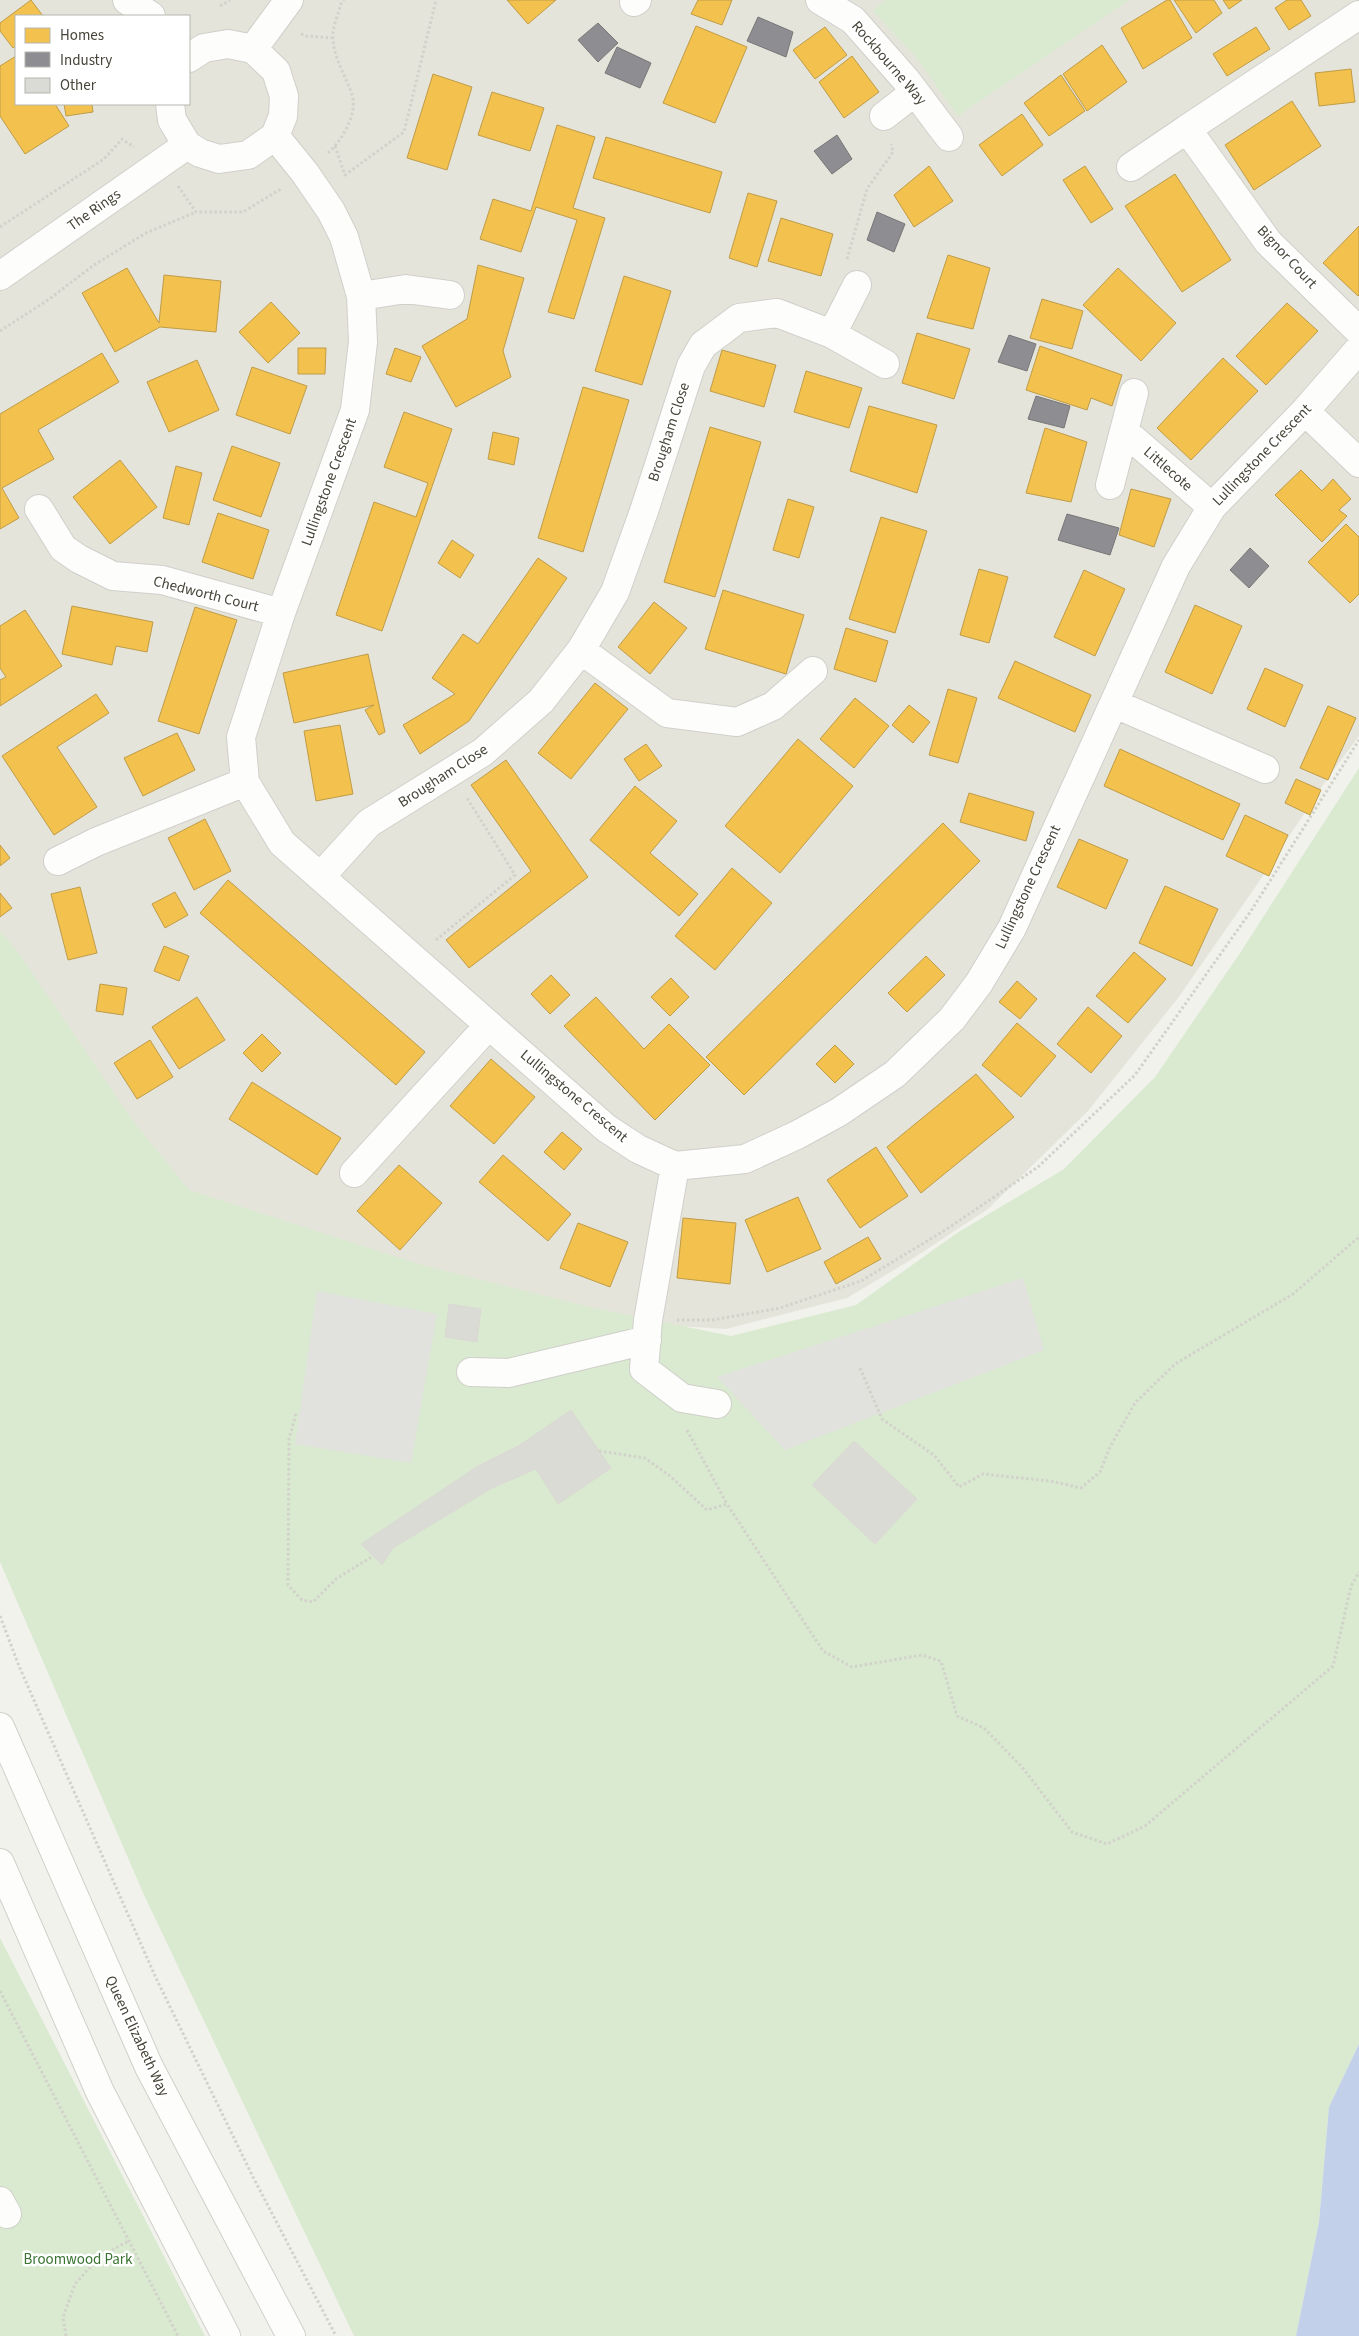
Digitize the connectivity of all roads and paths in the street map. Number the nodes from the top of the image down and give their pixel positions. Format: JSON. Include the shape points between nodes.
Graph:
{"nodes":[{"id":1,"x":126,"y":0,"type":"edge"},
{"id":2,"x":230,"y":0,"type":"edge"},
{"id":3,"x":289,"y":0,"type":"edge"},
{"id":4,"x":436,"y":0,"type":"edge"},
{"id":5,"x":820,"y":0,"type":"edge"},
{"id":6,"x":220,"y":6,"type":"dead end"},
{"id":7,"x":131,"y":15,"type":"edge"},
{"id":8,"x":149,"y":15,"type":"edge"},
{"id":9,"x":1359,"y":15,"type":"edge"},
{"id":10,"x":194,"y":49,"type":"edge"},
{"id":11,"x":253,"y":49,"type":"junction"},
{"id":12,"x":915,"y":92,"type":"junction"},
{"id":13,"x":170,"y":105,"type":"edge"},
{"id":14,"x":884,"y":116,"type":"joint"},
{"id":15,"x":1187,"y":129,"type":"junction"},
{"id":16,"x":274,"y":136,"type":"junction"},
{"id":17,"x":949,"y":137,"type":"dead end"},
{"id":18,"x":187,"y":145,"type":"junction"},
{"id":19,"x":335,"y":146,"type":"dead end"},
{"id":20,"x":1130,"y":166,"type":"dead end"},
{"id":21,"x":196,"y":212,"type":"dead end"},
{"id":22,"x":0,"y":276,"type":"edge"},
{"id":23,"x":856,"y":284,"type":"joint"},
{"id":24,"x":450,"y":295,"type":"dead end"},
{"id":25,"x":361,"y":296,"type":"junction"},
{"id":26,"x":0,"y":331,"type":"edge"},
{"id":27,"x":1359,"y":331,"type":"edge"},
{"id":28,"x":832,"y":334,"type":"junction"},
{"id":29,"x":1359,"y":349,"type":"edge"},
{"id":30,"x":885,"y":364,"type":"dead end"},
{"id":31,"x":1134,"y":393,"type":"dead end"},
{"id":32,"x":1305,"y":411,"type":"junction"},
{"id":33,"x":1124,"y":431,"type":"junction"},
{"id":34,"x":1359,"y":463,"type":"edge"},
{"id":35,"x":1110,"y":485,"type":"dead end"},
{"id":36,"x":1212,"y":506,"type":"junction"},
{"id":37,"x":39,"y":509,"type":"dead end"},
{"id":38,"x":281,"y":613,"type":"junction"},
{"id":39,"x":581,"y":650,"type":"junction"},
{"id":40,"x":813,"y":670,"type":"dead end"},
{"id":41,"x":1115,"y":704,"type":"junction"},
{"id":42,"x":1359,"y":740,"type":"edge"},
{"id":43,"x":1265,"y":769,"type":"dead end"},
{"id":44,"x":450,"y":771,"type":"junction"},
{"id":45,"x":245,"y":782,"type":"junction"},
{"id":46,"x":58,"y":861,"type":"dead end"},
{"id":47,"x":321,"y":876,"type":"junction"},
{"id":48,"x":412,"y":959,"type":"junction"},
{"id":49,"x":489,"y":1025,"type":"junction"},
{"id":50,"x":675,"y":1166,"type":"junction"},
{"id":51,"x":354,"y":1173,"type":"dead end"},
{"id":52,"x":1359,"y":1237,"type":"edge"},
{"id":53,"x":648,"y":1330,"type":"junction"},
{"id":54,"x":860,"y":1368,"type":"dead end"},
{"id":55,"x":470,"y":1372,"type":"dead end"},
{"id":56,"x":682,"y":1398,"type":"junction"},
{"id":57,"x":717,"y":1404,"type":"dead end"},
{"id":58,"x":296,"y":1414,"type":"dead end"},
{"id":59,"x":599,"y":1451,"type":"dead end"},
{"id":60,"x":727,"y":1504,"type":"junction"},
{"id":61,"x":373,"y":1556,"type":"dead end"},
{"id":62,"x":1359,"y":1572,"type":"edge"},
{"id":63,"x":0,"y":1616,"type":"edge"},
{"id":64,"x":0,"y":1727,"type":"edge"},
{"id":65,"x":0,"y":1863,"type":"edge"},
{"id":66,"x":0,"y":1991,"type":"edge"},
{"id":67,"x":130,"y":2240,"type":"junction"},
{"id":68,"x":66,"y":2336,"type":"edge"},
{"id":69,"x":178,"y":2336,"type":"edge"},
{"id":70,"x":226,"y":2336,"type":"edge"},
{"id":71,"x":291,"y":2336,"type":"edge"},
{"id":72,"x":336,"y":2336,"type":"edge"}],
"edges":[{"from":1,"to":7,"type":"street"},
{"from":1,"to":8,"type":"street"},
{"from":2,"to":6,"type":"path"},
{"from":3,"to":11,"type":"street"},
{"from":4,"to":19,"type":"path","via":[[404,132],[345,175]]},
{"from":5,"to":12,"type":"street","name":"Rockbourne Way","via":[[853,20]]},
{"from":9,"to":15,"type":"street"},
{"from":10,"to":11,"type":"street","via":[[228,44]]},
{"from":11,"to":16,"type":"street","via":[[276,71],[284,96],[283,116]]},
{"from":12,"to":14,"type":"street"},
{"from":12,"to":17,"type":"street","name":"Rockbourne Way"},
{"from":13,"to":18,"type":"street","via":[[172,120]]},
{"from":14,"to":23,"type":"path","via":[[893,152],[868,189],[842,277]]},
{"from":15,"to":20,"type":"street"},
{"from":15,"to":27,"type":"street","name":"Bignor Court","via":[[1268,242]]},
{"from":16,"to":18,"type":"street","via":[[248,155],[219,159]]},
{"from":16,"to":25,"type":"street","name":"Lullingstone Crescent","via":[[331,211],[344,237]]},
{"from":18,"to":22,"type":"street","name":"The Rings"},
{"from":21,"to":26,"type":"path","via":[[146,233]]},
{"from":23,"to":28,"type":"street"},
{"from":24,"to":25,"type":"street","via":[[406,289]]},
{"from":25,"to":38,"type":"street","name":"Lullingstone Crescent","via":[[364,342],[355,410]]},
{"from":28,"to":30,"type":"street","name":"Brougham Close"},
{"from":28,"to":39,"type":"street","name":"Brougham Close","via":[[777,313],[738,318],[703,345],[691,366],[615,592]]},
{"from":29,"to":32,"type":"street","name":"Lullingstone Crescent"},
{"from":31,"to":33,"type":"street","name":"Littlecote"},
{"from":32,"to":34,"type":"street"},
{"from":32,"to":36,"type":"street","name":"Lullingstone Crescent"},
{"from":33,"to":35,"type":"street","name":"Littlecote"},
{"from":33,"to":36,"type":"street","name":"Littlecote"},
{"from":36,"to":41,"type":"street","name":"Lullingstone Crescent","via":[[1176,566]]},
{"from":37,"to":38,"type":"street","name":"Chedworth Court","via":[[63,548],[79,560],[113,576],[162,580]]},
{"from":38,"to":45,"type":"street","name":"Lullingstone Crescent","via":[[241,737]]},
{"from":39,"to":40,"type":"street","via":[[667,713],[737,722],[773,706]]},
{"from":39,"to":44,"type":"street","name":"Brougham Close","via":[[541,701],[483,752]]},
{"from":41,"to":43,"type":"street"},
{"from":41,"to":50,"type":"street","name":"Lullingstone Crescent","via":[[1012,928],[979,983],[952,1019],[895,1074],[839,1112],[797,1135],[745,1159]]},
{"from":42,"to":53,"type":"path","via":[[1251,911],[1135,1075],[1038,1167],[947,1229],[862,1281],[780,1308]]},
{"from":44,"to":47,"type":"street","name":"Brougham Close","via":[[369,823]]},
{"from":44,"to":48,"type":"path","via":[[515,876]]},
{"from":45,"to":46,"type":"street","via":[[96,842]]},
{"from":45,"to":47,"type":"street","name":"Lullingstone Crescent","via":[[282,843]]},
{"from":47,"to":48,"type":"street","name":"Lullingstone Crescent"},
{"from":48,"to":49,"type":"street","name":"Lullingstone Crescent"},
{"from":49,"to":50,"type":"street","name":"Lullingstone Crescent","via":[[606,1128],[638,1150]]},
{"from":49,"to":51,"type":"street"},
{"from":50,"to":53,"type":"street"},
{"from":52,"to":54,"type":"path","via":[[1293,1294],[1175,1364],[1135,1403],[1100,1472],[1081,1488],[1050,1481],[983,1474],[959,1487],[935,1456],[882,1419]]},
{"from":53,"to":55,"type":"street","via":[[509,1373]]},
{"from":53,"to":56,"type":"street","via":[[644,1369]]},
{"from":56,"to":57,"type":"street"},
{"from":56,"to":60,"type":"path","via":[[686,1429]]},
{"from":58,"to":61,"type":"path","via":[[289,1439],[288,1585],[302,1600],[313,1602],[336,1579]]},
{"from":59,"to":60,"type":"path","via":[[645,1458],[708,1510]]},
{"from":60,"to":62,"type":"path","via":[[823,1651],[852,1667],[922,1655],[941,1661],[957,1716],[984,1728],[1022,1768],[1072,1832],[1107,1844],[1145,1826],[1333,1666],[1351,1586]]},
{"from":63,"to":72,"type":"path","via":[[155,1976],[253,2177]]},
{"from":64,"to":71,"type":"street","name":"Queen Elizabeth Way","via":[[149,2067]]},
{"from":65,"to":70,"type":"street","via":[[100,2092]]},
{"from":66,"to":67,"type":"path"},
{"from":67,"to":68,"type":"path","via":[[98,2258],[75,2284],[63,2317]]},
{"from":67,"to":69,"type":"path"}]}
